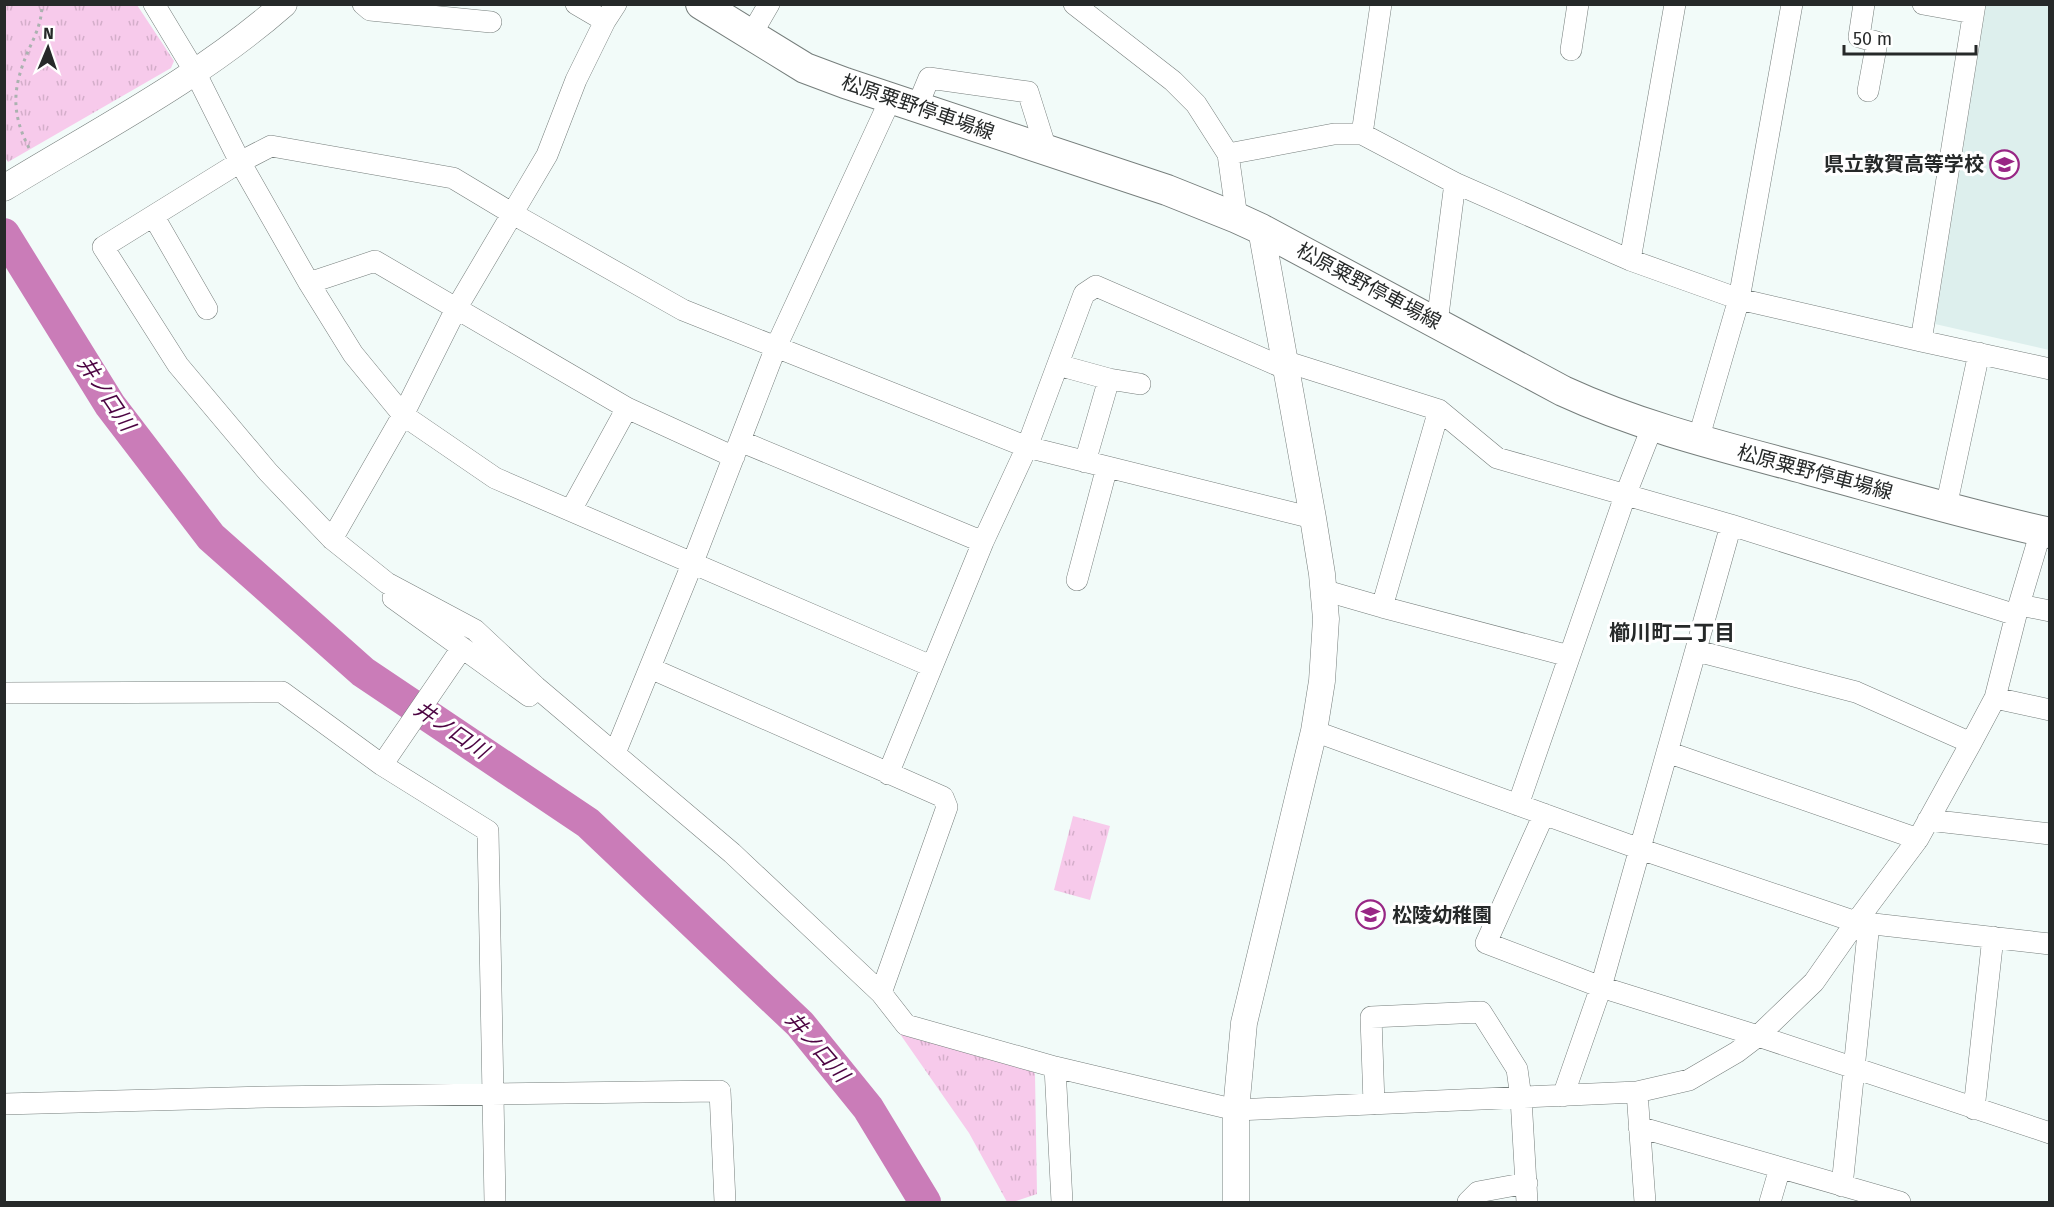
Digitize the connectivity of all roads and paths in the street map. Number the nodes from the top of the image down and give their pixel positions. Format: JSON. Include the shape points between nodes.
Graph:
{"nodes":[{"id":1,"x":42,"y":4,"type":"edge"},
{"id":2,"x":154,"y":4,"type":"edge"},
{"id":3,"x":284,"y":4,"type":"edge"},
{"id":4,"x":363,"y":4,"type":"edge"},
{"id":5,"x":576,"y":4,"type":"edge"},
{"id":6,"x":701,"y":4,"type":"edge"},
{"id":7,"x":769,"y":4,"type":"edge"},
{"id":8,"x":1381,"y":4,"type":"edge"},
{"id":9,"x":1578,"y":4,"type":"edge"},
{"id":10,"x":1675,"y":4,"type":"edge"},
{"id":11,"x":1792,"y":4,"type":"edge"},
{"id":12,"x":1864,"y":4,"type":"edge"},
{"id":13,"x":1923,"y":4,"type":"edge"},
{"id":14,"x":1077,"y":6,"type":"edge"},
{"id":15,"x":1974,"y":9,"type":"edge"},
{"id":16,"x":610,"y":13,"type":"edge"},
{"id":17,"x":491,"y":22,"type":"dead end"},
{"id":18,"x":751,"y":35,"type":"junction"},
{"id":19,"x":1571,"y":50,"type":"dead end"},
{"id":20,"x":195,"y":72,"type":"junction"},
{"id":21,"x":1868,"y":90,"type":"dead end"},
{"id":22,"x":904,"y":103,"type":"junction"},
{"id":23,"x":1362,"y":134,"type":"junction"},
{"id":24,"x":1046,"y":149,"type":"junction"},
{"id":25,"x":1228,"y":154,"type":"junction"},
{"id":26,"x":31,"y":160,"type":"junction"},
{"id":27,"x":240,"y":162,"type":"junction"},
{"id":28,"x":1455,"y":183,"type":"junction"},
{"id":29,"x":4,"y":189,"type":"edge"},
{"id":30,"x":513,"y":214,"type":"junction"},
{"id":31,"x":154,"y":217,"type":"junction"},
{"id":32,"x":1249,"y":223,"type":"junction"},
{"id":33,"x":1630,"y":260,"type":"junction"},
{"id":34,"x":309,"y":283,"type":"junction"},
{"id":35,"x":1739,"y":299,"type":"junction"},
{"id":36,"x":207,"y":309,"type":"dead end"},
{"id":37,"x":456,"y":309,"type":"junction"},
{"id":38,"x":1437,"y":323,"type":"junction"},
{"id":39,"x":1921,"y":341,"type":"junction"},
{"id":40,"x":776,"y":347,"type":"junction"},
{"id":41,"x":1979,"y":353,"type":"junction"},
{"id":42,"x":1058,"y":365,"type":"junction"},
{"id":43,"x":1284,"y":365,"type":"junction"},
{"id":44,"x":2049,"y":369,"type":"edge"},
{"id":45,"x":1108,"y":379,"type":"junction"},
{"id":46,"x":1140,"y":384,"type":"dead end"},
{"id":47,"x":627,"y":408,"type":"junction"},
{"id":48,"x":1438,"y":410,"type":"junction"},
{"id":49,"x":403,"y":415,"type":"junction"},
{"id":50,"x":1653,"y":426,"type":"junction"},
{"id":51,"x":1698,"y":440,"type":"junction"},
{"id":52,"x":1027,"y":447,"type":"junction"},
{"id":53,"x":737,"y":449,"type":"junction"},
{"id":54,"x":1085,"y":462,"type":"junction"},
{"id":55,"x":1107,"y":467,"type":"junction"},
{"id":56,"x":1625,"y":496,"type":"junction"},
{"id":57,"x":1946,"y":507,"type":"junction"},
{"id":58,"x":571,"y":510,"type":"junction"},
{"id":59,"x":1313,"y":518,"type":"junction"},
{"id":60,"x":1731,"y":525,"type":"junction"},
{"id":61,"x":2045,"y":532,"type":"edge"},
{"id":62,"x":332,"y":539,"type":"junction"},
{"id":63,"x":983,"y":542,"type":"junction"},
{"id":64,"x":693,"y":562,"type":"junction"},
{"id":65,"x":1077,"y":580,"type":"dead end"},
{"id":66,"x":387,"y":584,"type":"junction"},
{"id":67,"x":1323,"y":590,"type":"junction"},
{"id":68,"x":1382,"y":608,"type":"junction"},
{"id":69,"x":2018,"y":610,"type":"junction"},
{"id":70,"x":2049,"y":611,"type":"edge"},
{"id":71,"x":1696,"y":651,"type":"junction"},
{"id":72,"x":458,"y":653,"type":"junction"},
{"id":73,"x":1569,"y":656,"type":"junction"},
{"id":74,"x":931,"y":666,"type":"junction"},
{"id":75,"x":650,"y":668,"type":"junction"},
{"id":76,"x":536,"y":687,"type":"junction"},
{"id":77,"x":4,"y":693,"type":"edge"},
{"id":78,"x":1995,"y":698,"type":"junction"},
{"id":79,"x":2049,"y":710,"type":"edge"},
{"id":80,"x":1314,"y":731,"type":"junction"},
{"id":81,"x":1971,"y":743,"type":"junction"},
{"id":82,"x":1667,"y":752,"type":"junction"},
{"id":83,"x":615,"y":753,"type":"junction"},
{"id":84,"x":386,"y":758,"type":"junction"},
{"id":85,"x":888,"y":774,"type":"junction"},
{"id":86,"x":1518,"y":805,"type":"junction"},
{"id":87,"x":1544,"y":814,"type":"junction"},
{"id":88,"x":1928,"y":820,"type":"junction"},
{"id":89,"x":2049,"y":834,"type":"edge"},
{"id":90,"x":1918,"y":839,"type":"junction"},
{"id":91,"x":1640,"y":849,"type":"junction"},
{"id":92,"x":1862,"y":923,"type":"junction"},
{"id":93,"x":1993,"y":937,"type":"junction"},
{"id":94,"x":2049,"y":944,"type":"edge"},
{"id":95,"x":1601,"y":987,"type":"junction"},
{"id":96,"x":881,"y":993,"type":"junction"},
{"id":97,"x":1758,"y":1036,"type":"junction"},
{"id":98,"x":1055,"y":1067,"type":"junction"},
{"id":99,"x":1854,"y":1069,"type":"junction"},
{"id":100,"x":1637,"y":1092,"type":"junction"},
{"id":101,"x":492,"y":1094,"type":"junction"},
{"id":102,"x":1563,"y":1096,"type":"junction"},
{"id":103,"x":1521,"y":1098,"type":"junction"},
{"id":104,"x":4,"y":1104,"type":"edge"},
{"id":105,"x":1374,"y":1104,"type":"junction"},
{"id":106,"x":1974,"y":1109,"type":"junction"},
{"id":107,"x":1236,"y":1110,"type":"junction"},
{"id":108,"x":1639,"y":1127,"type":"junction"},
{"id":109,"x":2049,"y":1132,"type":"edge"},
{"id":110,"x":1780,"y":1168,"type":"junction"},
{"id":111,"x":1842,"y":1186,"type":"junction"},
{"id":112,"x":1527,"y":1193,"type":"edge"},
{"id":113,"x":495,"y":1203,"type":"edge"},
{"id":114,"x":725,"y":1203,"type":"edge"},
{"id":115,"x":1062,"y":1203,"type":"edge"},
{"id":116,"x":1236,"y":1203,"type":"edge"},
{"id":117,"x":1468,"y":1203,"type":"edge"},
{"id":118,"x":1645,"y":1203,"type":"edge"},
{"id":119,"x":1770,"y":1203,"type":"edge"},
{"id":120,"x":1900,"y":1203,"type":"edge"}],
"edges":[{"from":1,"to":26,"type":"path","via":[[40,25],[19,72],[15,92],[19,124]]},
{"from":2,"to":20,"type":"street"},
{"from":3,"to":20,"type":"street"},
{"from":4,"to":17,"type":"street","via":[[370,10]]},
{"from":5,"to":16,"type":"street"},
{"from":6,"to":18,"type":"main road","name":"松原粟野停車場線"},
{"from":7,"to":18,"type":"street"},
{"from":8,"to":23,"type":"street"},
{"from":9,"to":19,"type":"street"},
{"from":10,"to":33,"type":"street"},
{"from":11,"to":35,"type":"street"},
{"from":12,"to":21,"type":"street","via":[[1858,37],[1877,42]]},
{"from":13,"to":15,"type":"street"},
{"from":14,"to":25,"type":"street","via":[[1173,81],[1196,104]]},
{"from":15,"to":39,"type":"street"},
{"from":16,"to":30,"type":"street","via":[[576,80],[548,155]]},
{"from":18,"to":22,"type":"main road","name":"松原粟野停車場線","via":[[806,68]]},
{"from":20,"to":26,"type":"street"},
{"from":20,"to":27,"type":"street"},
{"from":22,"to":24,"type":"main road","name":"松原粟野停車場線"},
{"from":22,"to":24,"type":"street","via":[[929,78],[1028,92]]},
{"from":22,"to":40,"type":"street"},
{"from":23,"to":25,"type":"street","via":[[1334,134]]},
{"from":23,"to":28,"type":"street"},
{"from":24,"to":32,"type":"main road","name":"松原粟野停車場線"},
{"from":25,"to":32,"type":"street"},
{"from":26,"to":29,"type":"street"},
{"from":27,"to":30,"type":"street","via":[[271,146],[453,178]]},
{"from":27,"to":31,"type":"street"},
{"from":27,"to":34,"type":"street"},
{"from":28,"to":33,"type":"street"},
{"from":28,"to":38,"type":"street"},
{"from":30,"to":37,"type":"street"},
{"from":30,"to":40,"type":"street","via":[[684,310]]},
{"from":31,"to":36,"type":"street"},
{"from":31,"to":62,"type":"street","via":[[103,247],[178,365],[268,472]]},
{"from":32,"to":38,"type":"main road","name":"松原粟野停車場線"},
{"from":32,"to":43,"type":"street"},
{"from":33,"to":35,"type":"street"},
{"from":34,"to":37,"type":"street","via":[[375,261]]},
{"from":34,"to":49,"type":"street","via":[[352,354]]},
{"from":35,"to":39,"type":"street"},
{"from":35,"to":51,"type":"street"},
{"from":37,"to":47,"type":"street"},
{"from":37,"to":49,"type":"street"},
{"from":38,"to":50,"type":"main road","name":"松原粟野停車場線","via":[[1563,391]]},
{"from":39,"to":41,"type":"street"},
{"from":40,"to":52,"type":"street"},
{"from":40,"to":53,"type":"street"},
{"from":41,"to":44,"type":"street"},
{"from":41,"to":57,"type":"street"},
{"from":42,"to":43,"type":"street","via":[[1084,294],[1096,286]]},
{"from":42,"to":45,"type":"street"},
{"from":42,"to":52,"type":"street"},
{"from":43,"to":48,"type":"street"},
{"from":43,"to":59,"type":"street"},
{"from":45,"to":46,"type":"street"},
{"from":45,"to":54,"type":"street"},
{"from":47,"to":53,"type":"street"},
{"from":47,"to":58,"type":"street"},
{"from":48,"to":56,"type":"street","via":[[1497,458]]},
{"from":48,"to":68,"type":"street"},
{"from":49,"to":58,"type":"street","via":[[495,478]]},
{"from":49,"to":62,"type":"street"},
{"from":50,"to":51,"type":"main road","name":"松原粟野停車場線"},
{"from":50,"to":56,"type":"street"},
{"from":51,"to":57,"type":"main road","name":"松原粟野停車場線"},
{"from":52,"to":54,"type":"street"},
{"from":52,"to":63,"type":"street"},
{"from":53,"to":63,"type":"street"},
{"from":53,"to":64,"type":"street"},
{"from":54,"to":55,"type":"street"},
{"from":55,"to":59,"type":"street"},
{"from":55,"to":65,"type":"street"},
{"from":56,"to":60,"type":"street"},
{"from":56,"to":73,"type":"street"},
{"from":57,"to":61,"type":"main road","name":"松原粟野停車場線"},
{"from":58,"to":64,"type":"street"},
{"from":59,"to":67,"type":"street"},
{"from":60,"to":69,"type":"street"},
{"from":60,"to":71,"type":"street"},
{"from":61,"to":69,"type":"street"},
{"from":62,"to":66,"type":"street"},
{"from":63,"to":74,"type":"street"},
{"from":64,"to":74,"type":"street"},
{"from":64,"to":75,"type":"street"},
{"from":66,"to":72,"type":"street","via":[[393,600]]},
{"from":66,"to":76,"type":"street","via":[[475,630]]},
{"from":67,"to":68,"type":"street"},
{"from":67,"to":80,"type":"street","via":[[1326,619]]},
{"from":68,"to":73,"type":"street"},
{"from":69,"to":70,"type":"street"},
{"from":69,"to":78,"type":"street"},
{"from":71,"to":81,"type":"street","via":[[1856,692]]},
{"from":71,"to":82,"type":"street"},
{"from":72,"to":76,"type":"street","via":[[529,696]]},
{"from":72,"to":84,"type":"street"},
{"from":73,"to":86,"type":"street"},
{"from":74,"to":85,"type":"street"},
{"from":75,"to":83,"type":"street"},
{"from":75,"to":85,"type":"street"},
{"from":76,"to":83,"type":"street"},
{"from":77,"to":84,"type":"street","via":[[282,692]]},
{"from":78,"to":79,"type":"street"},
{"from":78,"to":81,"type":"street"},
{"from":80,"to":86,"type":"street"},
{"from":80,"to":107,"type":"street","via":[[1244,1023]]},
{"from":81,"to":88,"type":"street"},
{"from":82,"to":90,"type":"street"},
{"from":82,"to":91,"type":"street"},
{"from":83,"to":96,"type":"street","via":[[732,853]]},
{"from":84,"to":101,"type":"street","via":[[488,831]]},
{"from":85,"to":96,"type":"street","via":[[943,797],[947,807]]},
{"from":86,"to":87,"type":"street"},
{"from":87,"to":91,"type":"street"},
{"from":87,"to":95,"type":"street","via":[[1486,943]]},
{"from":88,"to":89,"type":"street"},
{"from":88,"to":90,"type":"street"},
{"from":90,"to":92,"type":"street"},
{"from":91,"to":92,"type":"street"},
{"from":91,"to":95,"type":"street"},
{"from":92,"to":93,"type":"street"},
{"from":92,"to":97,"type":"street","via":[[1814,982]]},
{"from":92,"to":99,"type":"street"},
{"from":93,"to":94,"type":"street"},
{"from":93,"to":106,"type":"street"},
{"from":95,"to":97,"type":"street"},
{"from":95,"to":102,"type":"street"},
{"from":96,"to":98,"type":"street","via":[[906,1024]]},
{"from":97,"to":99,"type":"street"},
{"from":97,"to":100,"type":"street","via":[[1689,1080]]},
{"from":98,"to":107,"type":"street"},
{"from":98,"to":115,"type":"street"},
{"from":99,"to":106,"type":"street"},
{"from":99,"to":111,"type":"street"},
{"from":100,"to":102,"type":"street"},
{"from":100,"to":108,"type":"street"},
{"from":101,"to":104,"type":"street"},
{"from":101,"to":113,"type":"street"},
{"from":101,"to":114,"type":"street","via":[[720,1091]]},
{"from":102,"to":103,"type":"street"},
{"from":103,"to":105,"type":"street"},
{"from":103,"to":105,"type":"street","via":[[1517,1069],[1481,1012],[1371,1017]]},
{"from":103,"to":112,"type":"street"},
{"from":105,"to":107,"type":"street"},
{"from":106,"to":109,"type":"street"},
{"from":107,"to":116,"type":"street"},
{"from":108,"to":110,"type":"street"},
{"from":108,"to":118,"type":"street"},
{"from":110,"to":111,"type":"street"},
{"from":110,"to":119,"type":"street"},
{"from":111,"to":120,"type":"street"},
{"from":112,"to":117,"type":"street","via":[[1478,1192]]}]}
